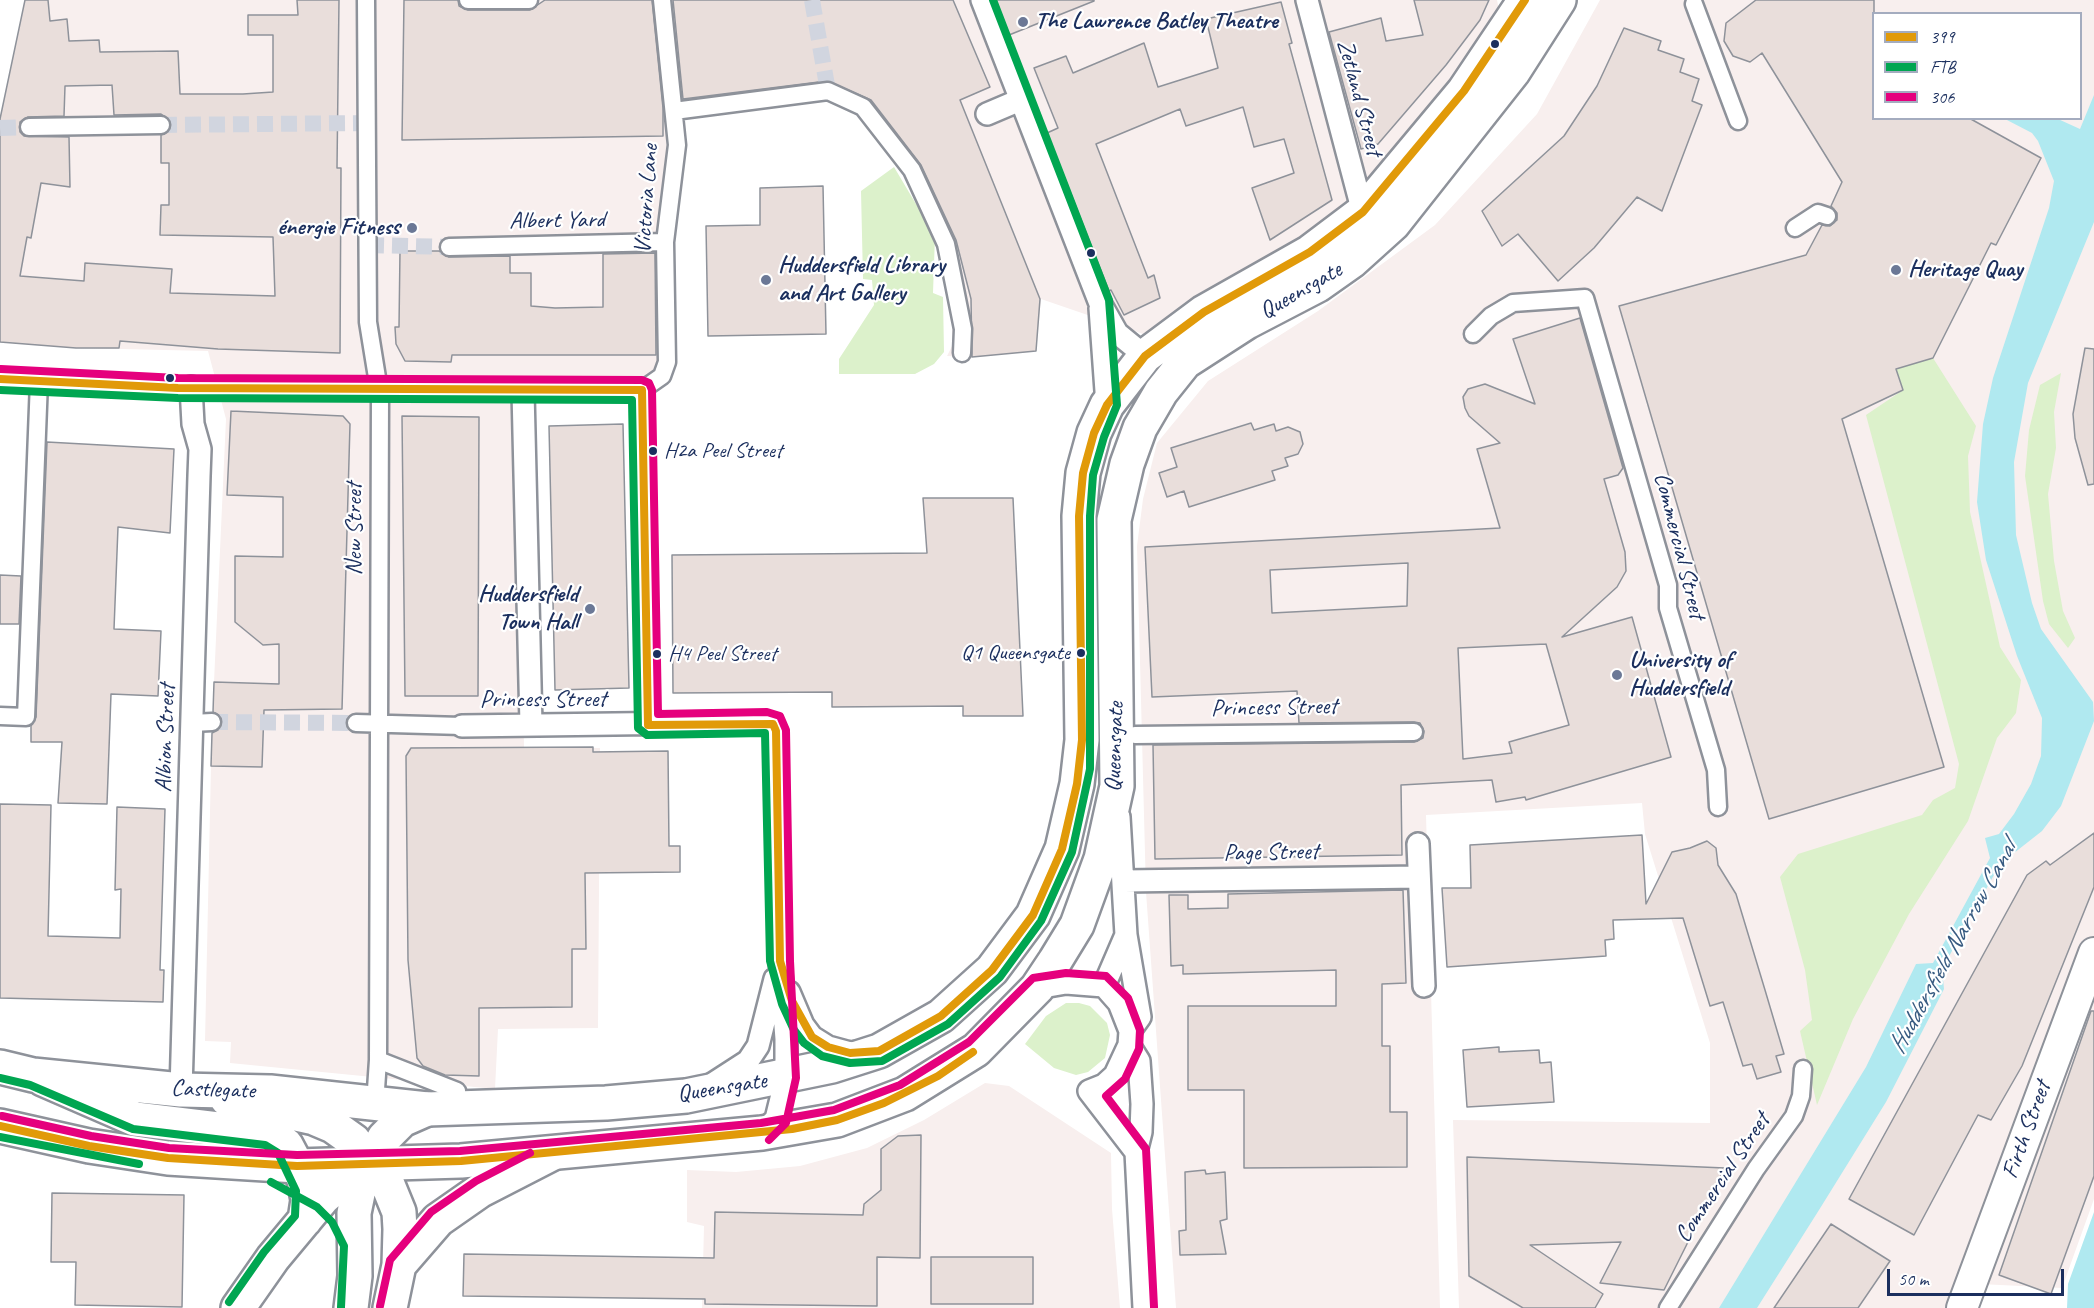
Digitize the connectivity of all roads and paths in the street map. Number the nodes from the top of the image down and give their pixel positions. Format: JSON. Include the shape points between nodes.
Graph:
{"nodes":[{"id":1,"x":366,"y":0,"type":"edge"},
{"id":2,"x":468,"y":0,"type":"edge"},
{"id":3,"x":663,"y":0,"type":"edge"},
{"id":4,"x":982,"y":0,"type":"edge"},
{"id":5,"x":1307,"y":0,"type":"edge"},
{"id":6,"x":1525,"y":0,"type":"edge"},
{"id":7,"x":1559,"y":0,"type":"edge"},
{"id":8,"x":523,"y":1,"type":"edge"},
{"id":9,"x":1694,"y":4,"type":"dead end"},
{"id":10,"x":1020,"y":100,"type":"junction"},
{"id":11,"x":674,"y":111,"type":"junction"},
{"id":12,"x":987,"y":114,"type":"dead end"},
{"id":13,"x":1738,"y":121,"type":"dead end"},
{"id":14,"x":161,"y":125,"type":"tunnel mouth"},
{"id":15,"x":29,"y":127,"type":"tunnel mouth"},
{"id":16,"x":1363,"y":212,"type":"junction"},
{"id":17,"x":1827,"y":216,"type":"dead end"},
{"id":18,"x":1795,"y":228,"type":"dead end"},
{"id":19,"x":665,"y":242,"type":"junction"},
{"id":20,"x":1372,"y":243,"type":"junction"},
{"id":21,"x":449,"y":247,"type":"tunnel mouth"},
{"id":22,"x":1099,"y":301,"type":"junction"},
{"id":23,"x":1473,"y":333,"type":"dead end"},
{"id":24,"x":962,"y":353,"type":"dead end"},
{"id":25,"x":1145,"y":356,"type":"junction"},
{"id":26,"x":0,"y":379,"type":"edge"},
{"id":27,"x":39,"y":381,"type":"junction"},
{"id":28,"x":191,"y":387,"type":"junction"},
{"id":29,"x":380,"y":390,"type":"junction"},
{"id":30,"x":642,"y":390,"type":"junction"},
{"id":31,"x":523,"y":391,"type":"junction"},
{"id":32,"x":1107,"y":405,"type":"junction"},
{"id":33,"x":0,"y":716,"type":"edge"},
{"id":34,"x":356,"y":723,"type":"tunnel mouth"},
{"id":35,"x":378,"y":723,"type":"junction"},
{"id":36,"x":531,"y":725,"type":"junction"},
{"id":37,"x":648,"y":725,"type":"junction"},
{"id":38,"x":462,"y":726,"type":"joint"},
{"id":39,"x":1414,"y":732,"type":"dead end"},
{"id":40,"x":1135,"y":735,"type":"dead end"},
{"id":41,"x":1117,"y":786,"type":"junction"},
{"id":42,"x":1718,"y":807,"type":"dead end"},
{"id":43,"x":1418,"y":844,"type":"dead end"},
{"id":44,"x":1419,"y":877,"type":"junction"},
{"id":45,"x":1124,"y":880,"type":"junction"},
{"id":46,"x":1126,"y":935,"type":"junction"},
{"id":47,"x":2094,"y":953,"type":"edge"},
{"id":48,"x":780,"y":961,"type":"junction"},
{"id":49,"x":1104,"y":986,"type":"junction"},
{"id":50,"x":1424,"y":986,"type":"dead end"},
{"id":51,"x":1037,"y":988,"type":"junction"},
{"id":52,"x":1130,"y":1038,"type":"junction"},
{"id":53,"x":879,"y":1051,"type":"junction"},
{"id":54,"x":378,"y":1060,"type":"junction"},
{"id":55,"x":0,"y":1067,"type":"edge"},
{"id":56,"x":1803,"y":1069,"type":"dead end"},
{"id":57,"x":33,"y":1075,"type":"junction"},
{"id":58,"x":1115,"y":1075,"type":"junction"},
{"id":59,"x":786,"y":1078,"type":"junction"},
{"id":60,"x":187,"y":1091,"type":"junction"},
{"id":61,"x":457,"y":1091,"type":"dead end"},
{"id":62,"x":687,"y":1096,"type":"junction"},
{"id":63,"x":375,"y":1104,"type":"junction"},
{"id":64,"x":427,"y":1109,"type":"junction"},
{"id":65,"x":0,"y":1126,"type":"edge"},
{"id":66,"x":762,"y":1133,"type":"junction"},
{"id":67,"x":1138,"y":1142,"type":"junction"},
{"id":68,"x":551,"y":1154,"type":"junction"},
{"id":69,"x":372,"y":1164,"type":"junction"},
{"id":70,"x":308,"y":1194,"type":"junction"},
{"id":71,"x":355,"y":1244,"type":"junction"},
{"id":72,"x":399,"y":1265,"type":"junction"},
{"id":73,"x":238,"y":1308,"type":"edge"},
{"id":74,"x":351,"y":1308,"type":"edge"},
{"id":75,"x":390,"y":1308,"type":"edge"},
{"id":76,"x":1144,"y":1308,"type":"edge"},
{"id":77,"x":1668,"y":1308,"type":"edge"},
{"id":78,"x":1962,"y":1308,"type":"edge"}],
"edges":[{"from":1,"to":29,"type":"street","name":"New Street","via":[[368,322]]},
{"from":2,"to":8,"type":"street"},
{"from":3,"to":11,"type":"street","name":"Victoria Lane"},
{"from":4,"to":10,"type":"street"},
{"from":5,"to":16,"type":"street","name":"Zetland Street"},
{"from":6,"to":16,"type":"main road","name":"Queensgate","via":[[1464,92]]},
{"from":7,"to":20,"type":"main road","name":"Queensgate","via":[[1513,72],[1404,212]]},
{"from":9,"to":13,"type":"street"},
{"from":10,"to":12,"type":"street"},
{"from":10,"to":22,"type":"street"},
{"from":11,"to":19,"type":"street","name":"Victoria Lane","via":[[677,144]]},
{"from":11,"to":24,"type":"street","via":[[828,91],[863,107],[912,170],[946,244],[963,329]]},
{"from":14,"to":15,"type":"street"},
{"from":16,"to":20,"type":"street","name":"Zetland Street"},
{"from":16,"to":25,"type":"main road","name":"Queensgate","via":[[1310,252],[1204,312]]},
{"from":17,"to":18,"type":"street","via":[[1818,213]]},
{"from":19,"to":21,"type":"street","name":"Albert Yard"},
{"from":19,"to":30,"type":"street","name":"Victoria Lane","via":[[667,362],[662,376]]},
{"from":20,"to":41,"type":"main road","name":"Queensgate","via":[[1317,285],[1247,322],[1185,362],[1140,428],[1114,520]]},
{"from":22,"to":25,"type":"street","via":[[1117,333]]},
{"from":22,"to":32,"type":"street"},
{"from":23,"to":42,"type":"street","name":"Commercial Street","via":[[1512,303],[1585,298],[1668,585],[1668,608],[1716,770]]},
{"from":25,"to":32,"type":"main road","name":"Queensgate"},
{"from":26,"to":27,"type":"street"},
{"from":27,"to":28,"type":"street"},
{"from":27,"to":33,"type":"street","via":[[26,717]]},
{"from":28,"to":29,"type":"street"},
{"from":28,"to":60,"type":"street","name":"Albion Street","via":[[192,424],[200,449],[202,722]]},
{"from":29,"to":31,"type":"street"},
{"from":29,"to":35,"type":"street","name":"New Street"},
{"from":30,"to":31,"type":"street"},
{"from":30,"to":37,"type":"street"},
{"from":31,"to":36,"type":"street"},
{"from":32,"to":53,"type":"main road","name":"Queensgate","via":[[1083,473],[1079,516],[1081,752],[1062,849],[1033,915],[992,970],[942,1016]]},
{"from":34,"to":35,"type":"street","name":"Princess Street"},
{"from":35,"to":38,"type":"street","name":"Princess Street"},
{"from":35,"to":54,"type":"street","name":"New Street"},
{"from":36,"to":37,"type":"street","name":"Princess Street"},
{"from":36,"to":38,"type":"street","name":"Princess Street"},
{"from":37,"to":48,"type":"street","name":"Princess Street","via":[[773,724]]},
{"from":39,"to":40,"type":"street","name":"Princess Street"},
{"from":41,"to":45,"type":"street"},
{"from":41,"to":51,"type":"main road","name":"Queensgate","via":[[1101,859],[1077,925]]},
{"from":43,"to":44,"type":"street"},
{"from":44,"to":45,"type":"street","name":"Page Street"},
{"from":44,"to":50,"type":"street"},
{"from":45,"to":46,"type":"street"},
{"from":46,"to":49,"type":"street"},
{"from":46,"to":52,"type":"street","via":[[1140,1017]]},
{"from":47,"to":78,"type":"main road","name":"Firth Street"},
{"from":48,"to":53,"type":"street","via":[[792,1001],[812,1037],[828,1047],[850,1053]]},
{"from":48,"to":59,"type":"street"},
{"from":48,"to":62,"type":"street","via":[[758,1046],[748,1061],[724,1079]]},
{"from":49,"to":51,"type":"street","via":[[1066,983]]},
{"from":49,"to":52,"type":"street","via":[[1119,1003]]},
{"from":51,"to":66,"type":"main road","name":"Queensgate","via":[[975,1050],[904,1094],[837,1120]]},
{"from":52,"to":58,"type":"street"},
{"from":52,"to":67,"type":"street","via":[[1139,1061]]},
{"from":53,"to":59,"type":"main road","name":"Queensgate"},
{"from":54,"to":61,"type":"street"},
{"from":54,"to":63,"type":"street","name":"New Street"},
{"from":55,"to":57,"type":"main road","name":"Castlegate"},
{"from":56,"to":77,"type":"street","name":"Commercial Street","via":[[1794,1116]]},
{"from":57,"to":60,"type":"main road","name":"Castlegate"},
{"from":57,"to":70,"type":"main road","via":[[135,1119],[268,1135],[286,1145]]},
{"from":58,"to":67,"type":"street","via":[[1134,1104]]},
{"from":58,"to":67,"type":"street","via":[[1089,1091]]},
{"from":59,"to":62,"type":"main road","name":"Queensgate"},
{"from":59,"to":66,"type":"street","via":[[776,1119]]},
{"from":60,"to":63,"type":"main road","name":"Castlegate","via":[[270,1092]]},
{"from":60,"to":69,"type":"main road","via":[[314,1118],[354,1141]]},
{"from":62,"to":64,"type":"main road","name":"Queensgate"},
{"from":63,"to":64,"type":"main road","name":"Castlegate"},
{"from":64,"to":69,"type":"main road","via":[[402,1120],[384,1138]]},
{"from":65,"to":70,"type":"main road","via":[[168,1158],[253,1164]]},
{"from":66,"to":68,"type":"main road","name":"Queensgate"},
{"from":67,"to":76,"type":"street"},
{"from":68,"to":69,"type":"main road","name":"Queensgate"},
{"from":68,"to":72,"type":"main road","via":[[481,1190],[438,1220]]},
{"from":69,"to":70,"type":"main road"},
{"from":69,"to":71,"type":"main road","via":[[359,1189],[354,1213]]},
{"from":69,"to":72,"type":"main road","via":[[388,1185],[399,1212]]},
{"from":70,"to":71,"type":"main road","via":[[341,1216]]},
{"from":70,"to":73,"type":"main road","via":[[273,1258]]},
{"from":71,"to":74,"type":"main road"},
{"from":72,"to":75,"type":"main road"}]}
